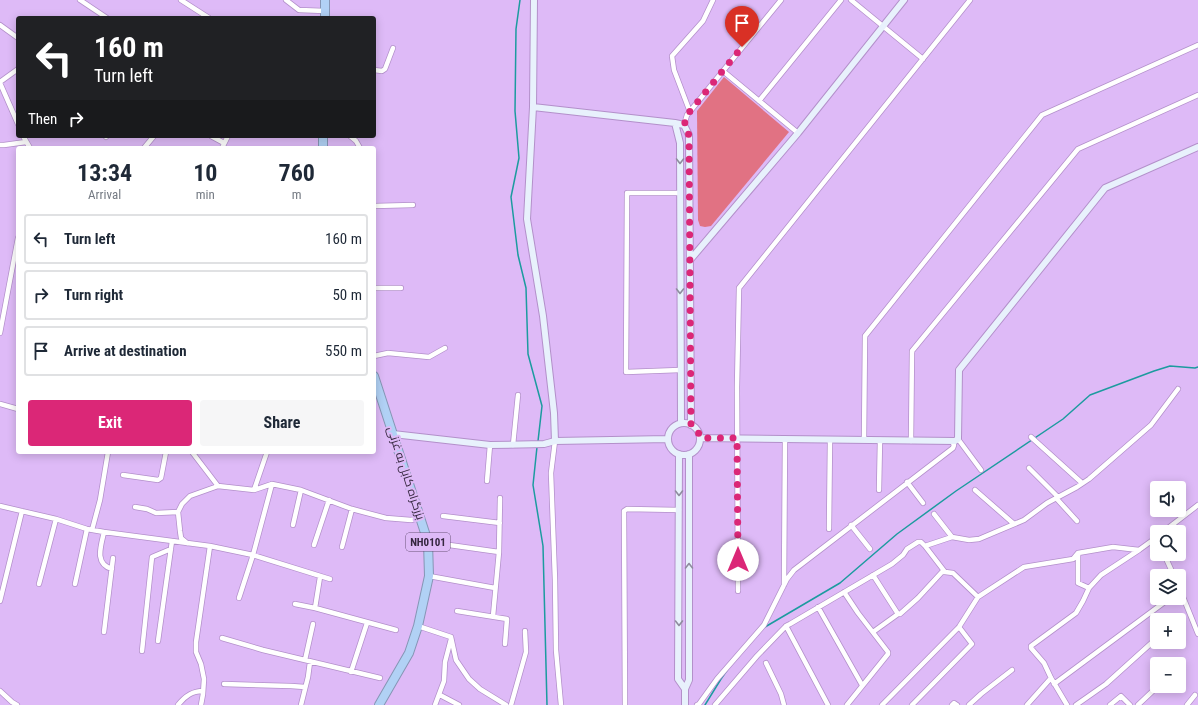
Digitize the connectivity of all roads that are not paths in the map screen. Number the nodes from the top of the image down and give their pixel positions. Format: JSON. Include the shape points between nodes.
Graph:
{"nodes":[{"id":1,"x":80,"y":0,"type":"edge"},
{"id":2,"x":181,"y":0,"type":"edge"},
{"id":3,"x":286,"y":0,"type":"edge"},
{"id":4,"x":325,"y":0,"type":"edge"},
{"id":5,"x":534,"y":0,"type":"edge"},
{"id":6,"x":713,"y":0,"type":"edge"},
{"id":7,"x":781,"y":0,"type":"edge"},
{"id":8,"x":842,"y":0,"type":"edge"},
{"id":9,"x":851,"y":0,"type":"edge"},
{"id":10,"x":904,"y":0,"type":"edge"},
{"id":11,"x":970,"y":0,"type":"edge"},
{"id":12,"x":325,"y":15,"type":"edge"},
{"id":13,"x":104,"y":16,"type":"edge"},
{"id":14,"x":206,"y":16,"type":"edge"},
{"id":15,"x":0,"y":25,"type":"edge"},
{"id":16,"x":883,"y":26,"type":"junction"},
{"id":17,"x":16,"y":37,"type":"edge"},
{"id":18,"x":1198,"y":45,"type":"edge"},
{"id":19,"x":393,"y":48,"type":"dead end"},
{"id":20,"x":923,"y":59,"type":"junction"},
{"id":21,"x":16,"y":70,"type":"edge"},
{"id":22,"x":376,"y":70,"type":"edge"},
{"id":23,"x":723,"y":71,"type":"junction"},
{"id":24,"x":0,"y":82,"type":"edge"},
{"id":25,"x":1198,"y":95,"type":"edge"},
{"id":26,"x":759,"y":101,"type":"junction"},
{"id":27,"x":533,"y":107,"type":"junction"},
{"id":28,"x":690,"y":112,"type":"junction"},
{"id":29,"x":16,"y":119,"type":"edge"},
{"id":30,"x":675,"y":123,"type":"junction"},
{"id":31,"x":684,"y":126,"type":"junction"},
{"id":32,"x":798,"y":133,"type":"junction"},
{"id":33,"x":25,"y":138,"type":"edge"},
{"id":34,"x":152,"y":138,"type":"edge"},
{"id":35,"x":215,"y":138,"type":"edge"},
{"id":36,"x":227,"y":138,"type":"edge"},
{"id":37,"x":352,"y":138,"type":"edge"},
{"id":38,"x":26,"y":142,"type":"junction"},
{"id":39,"x":224,"y":143,"type":"junction"},
{"id":40,"x":0,"y":144,"type":"edge"},
{"id":41,"x":29,"y":146,"type":"edge"},
{"id":42,"x":146,"y":146,"type":"edge"},
{"id":43,"x":223,"y":146,"type":"edge"},
{"id":44,"x":359,"y":146,"type":"edge"},
{"id":45,"x":1198,"y":147,"type":"edge"},
{"id":46,"x":680,"y":193,"type":"junction"},
{"id":47,"x":412,"y":205,"type":"dead end"},
{"id":48,"x":376,"y":206,"type":"edge"},
{"id":49,"x":16,"y":249,"type":"edge"},
{"id":50,"x":690,"y":260,"type":"junction"},
{"id":51,"x":376,"y":288,"type":"edge"},
{"id":52,"x":401,"y":288,"type":"dead end"},
{"id":53,"x":0,"y":333,"type":"edge"},
{"id":54,"x":445,"y":348,"type":"dead end"},
{"id":55,"x":376,"y":356,"type":"edge"},
{"id":56,"x":680,"y":370,"type":"junction"},
{"id":57,"x":376,"y":382,"type":"edge"},
{"id":58,"x":1178,"y":389,"type":"dead end"},
{"id":59,"x":518,"y":395,"type":"dead end"},
{"id":60,"x":0,"y":404,"type":"edge"},
{"id":61,"x":16,"y":408,"type":"edge"},
{"id":62,"x":681,"y":423,"type":"junction"},
{"id":63,"x":691,"y":425,"type":"junction"},
{"id":64,"x":393,"y":434,"type":"junction"},
{"id":65,"x":1032,"y":437,"type":"dead end"},
{"id":66,"x":700,"y":438,"type":"junction"},
{"id":67,"x":737,"y":438,"type":"junction"},
{"id":68,"x":668,"y":439,"type":"junction"},
{"id":69,"x":785,"y":439,"type":"junction"},
{"id":70,"x":830,"y":440,"type":"junction"},
{"id":71,"x":864,"y":440,"type":"junction"},
{"id":72,"x":880,"y":440,"type":"junction"},
{"id":73,"x":955,"y":440,"type":"junction"},
{"id":74,"x":555,"y":441,"type":"junction"},
{"id":75,"x":911,"y":441,"type":"junction"},
{"id":76,"x":490,"y":445,"type":"junction"},
{"id":77,"x":516,"y":445,"type":"junction"},
{"id":78,"x":108,"y":454,"type":"edge"},
{"id":79,"x":166,"y":454,"type":"edge"},
{"id":80,"x":194,"y":454,"type":"edge"},
{"id":81,"x":266,"y":454,"type":"edge"},
{"id":82,"x":679,"y":454,"type":"junction"},
{"id":83,"x":689,"y":454,"type":"junction"},
{"id":84,"x":1029,"y":468,"type":"dead end"},
{"id":85,"x":981,"y":470,"type":"dead end"},
{"id":86,"x":123,"y":475,"type":"dead end"},
{"id":87,"x":487,"y":481,"type":"dead end"},
{"id":88,"x":908,"y":482,"type":"junction"},
{"id":89,"x":1082,"y":483,"type":"junction"},
{"id":90,"x":272,"y":484,"type":"junction"},
{"id":91,"x":218,"y":486,"type":"junction"},
{"id":92,"x":254,"y":490,"type":"junction"},
{"id":93,"x":301,"y":490,"type":"junction"},
{"id":94,"x":879,"y":490,"type":"dead end"},
{"id":95,"x":975,"y":490,"type":"dead end"},
{"id":96,"x":500,"y":498,"type":"dead end"},
{"id":97,"x":1057,"y":498,"type":"junction"},
{"id":98,"x":329,"y":500,"type":"junction"},
{"id":99,"x":923,"y":503,"type":"dead end"},
{"id":100,"x":1198,"y":505,"type":"edge"},
{"id":101,"x":0,"y":506,"type":"edge"},
{"id":102,"x":135,"y":507,"type":"dead end"},
{"id":103,"x":352,"y":509,"type":"junction"},
{"id":104,"x":679,"y":510,"type":"junction"},
{"id":105,"x":22,"y":511,"type":"junction"},
{"id":106,"x":178,"y":512,"type":"junction"},
{"id":107,"x":934,"y":514,"type":"dead end"},
{"id":108,"x":443,"y":516,"type":"dead end"},
{"id":109,"x":420,"y":518,"type":"junction"},
{"id":110,"x":56,"y":519,"type":"junction"},
{"id":111,"x":1077,"y":522,"type":"dead end"},
{"id":112,"x":500,"y":523,"type":"junction"},
{"id":113,"x":1014,"y":524,"type":"junction"},
{"id":114,"x":293,"y":525,"type":"dead end"},
{"id":115,"x":851,"y":525,"type":"junction"},
{"id":116,"x":1172,"y":525,"type":"edge"},
{"id":117,"x":89,"y":529,"type":"junction"},
{"id":118,"x":829,"y":529,"type":"dead end"},
{"id":119,"x":104,"y":532,"type":"junction"},
{"id":120,"x":952,"y":537,"type":"junction"},
{"id":121,"x":172,"y":541,"type":"junction"},
{"id":122,"x":428,"y":542,"type":"junction"},
{"id":123,"x":187,"y":543,"type":"junction"},
{"id":124,"x":1150,"y":543,"type":"edge"},
{"id":125,"x":314,"y":545,"type":"dead end"},
{"id":126,"x":210,"y":546,"type":"junction"},
{"id":127,"x":925,"y":546,"type":"junction"},
{"id":128,"x":342,"y":547,"type":"dead end"},
{"id":129,"x":171,"y":549,"type":"junction"},
{"id":130,"x":870,"y":549,"type":"dead end"},
{"id":131,"x":1139,"y":550,"type":"junction"},
{"id":132,"x":499,"y":552,"type":"junction"},
{"id":133,"x":1078,"y":553,"type":"junction"},
{"id":134,"x":253,"y":555,"type":"junction"},
{"id":135,"x":113,"y":558,"type":"dead end"},
{"id":136,"x":112,"y":569,"type":"junction"},
{"id":137,"x":945,"y":572,"type":"junction"},
{"id":138,"x":873,"y":575,"type":"junction"},
{"id":139,"x":429,"y":576,"type":"junction"},
{"id":140,"x":320,"y":577,"type":"junction"},
{"id":141,"x":330,"y":580,"type":"dead end"},
{"id":142,"x":39,"y":584,"type":"dead end"},
{"id":143,"x":75,"y":584,"type":"dead end"},
{"id":144,"x":784,"y":586,"type":"junction"},
{"id":145,"x":495,"y":588,"type":"junction"},
{"id":146,"x":1089,"y":588,"type":"junction"},
{"id":147,"x":738,"y":591,"type":"dead end"},
{"id":148,"x":844,"y":592,"type":"junction"},
{"id":149,"x":978,"y":597,"type":"junction"},
{"id":150,"x":239,"y":598,"type":"dead end"},
{"id":151,"x":0,"y":602,"type":"edge"},
{"id":152,"x":295,"y":604,"type":"dead end"},
{"id":153,"x":1186,"y":604,"type":"edge"},
{"id":154,"x":1161,"y":605,"type":"edge"},
{"id":155,"x":818,"y":607,"type":"junction"},
{"id":156,"x":315,"y":608,"type":"junction"},
{"id":157,"x":457,"y":611,"type":"dead end"},
{"id":158,"x":898,"y":614,"type":"junction"},
{"id":159,"x":493,"y":616,"type":"junction"},
{"id":160,"x":367,"y":622,"type":"junction"},
{"id":161,"x":313,"y":624,"type":"dead end"},
{"id":162,"x":418,"y":626,"type":"junction"},
{"id":163,"x":786,"y":626,"type":"junction"},
{"id":164,"x":959,"y":627,"type":"junction"},
{"id":165,"x":396,"y":630,"type":"dead end"},
{"id":166,"x":525,"y":631,"type":"dead end"},
{"id":167,"x":104,"y":632,"type":"dead end"},
{"id":168,"x":873,"y":632,"type":"junction"},
{"id":169,"x":1198,"y":634,"type":"edge"},
{"id":170,"x":451,"y":637,"type":"junction"},
{"id":171,"x":222,"y":638,"type":"dead end"},
{"id":172,"x":158,"y":641,"type":"dead end"},
{"id":173,"x":505,"y":644,"type":"dead end"},
{"id":174,"x":1150,"y":644,"type":"edge"},
{"id":175,"x":142,"y":651,"type":"dead end"},
{"id":176,"x":307,"y":661,"type":"junction"},
{"id":177,"x":766,"y":663,"type":"dead end"},
{"id":178,"x":1012,"y":670,"type":"dead end"},
{"id":179,"x":351,"y":672,"type":"junction"},
{"id":180,"x":380,"y":678,"type":"dead end"},
{"id":181,"x":1051,"y":678,"type":"junction"},
{"id":182,"x":224,"y":684,"type":"dead end"},
{"id":183,"x":1054,"y":684,"type":"junction"},
{"id":184,"x":862,"y":685,"type":"junction"},
{"id":185,"x":305,"y":687,"type":"junction"},
{"id":186,"x":685,"y":688,"type":"junction"},
{"id":187,"x":0,"y":691,"type":"edge"},
{"id":188,"x":204,"y":691,"type":"junction"},
{"id":189,"x":1151,"y":693,"type":"edge"},
{"id":190,"x":440,"y":695,"type":"junction"},
{"id":191,"x":1195,"y":696,"type":"dead end"},
{"id":192,"x":17,"y":705,"type":"edge"},
{"id":193,"x":178,"y":705,"type":"edge"},
{"id":194,"x":201,"y":705,"type":"edge"},
{"id":195,"x":301,"y":705,"type":"edge"},
{"id":196,"x":379,"y":705,"type":"edge"},
{"id":197,"x":435,"y":705,"type":"edge"},
{"id":198,"x":459,"y":705,"type":"edge"},
{"id":199,"x":506,"y":705,"type":"edge"},
{"id":200,"x":511,"y":705,"type":"edge"},
{"id":201,"x":562,"y":705,"type":"edge"},
{"id":202,"x":625,"y":705,"type":"edge"},
{"id":203,"x":685,"y":705,"type":"edge"},
{"id":204,"x":697,"y":705,"type":"edge"},
{"id":205,"x":715,"y":705,"type":"edge"},
{"id":206,"x":784,"y":705,"type":"edge"},
{"id":207,"x":828,"y":705,"type":"edge"},
{"id":208,"x":847,"y":705,"type":"edge"},
{"id":209,"x":882,"y":705,"type":"edge"},
{"id":210,"x":912,"y":705,"type":"edge"},
{"id":211,"x":952,"y":705,"type":"edge"},
{"id":212,"x":958,"y":705,"type":"edge"},
{"id":213,"x":969,"y":705,"type":"edge"},
{"id":214,"x":1027,"y":705,"type":"edge"},
{"id":215,"x":1067,"y":705,"type":"edge"},
{"id":216,"x":1076,"y":705,"type":"edge"},
{"id":217,"x":1110,"y":705,"type":"edge"},
{"id":218,"x":1130,"y":705,"type":"edge"},
{"id":219,"x":1138,"y":705,"type":"edge"},
{"id":220,"x":1187,"y":705,"type":"edge"}],
"edges":[{"from":1,"to":13,"type":"street"},
{"from":2,"to":14,"type":"street"},
{"from":3,"to":12,"type":"street","via":[[299,10]]},
{"from":4,"to":12,"type":"highway"},
{"from":5,"to":27,"type":"street"},
{"from":6,"to":28,"type":"street","via":[[703,21],[672,56],[674,70]]},
{"from":7,"to":23,"type":"street"},
{"from":8,"to":26,"type":"street"},
{"from":9,"to":16,"type":"street"},
{"from":10,"to":16,"type":"street"},
{"from":11,"to":20,"type":"street"},
{"from":15,"to":17,"type":"street"},
{"from":16,"to":20,"type":"street"},
{"from":16,"to":32,"type":"street"},
{"from":18,"to":71,"type":"street","via":[[1042,115],[865,336]]},
{"from":19,"to":22,"type":"street","via":[[385,69]]},
{"from":20,"to":67,"type":"street","via":[[739,288]]},
{"from":21,"to":24,"type":"street"},
{"from":23,"to":26,"type":"street"},
{"from":23,"to":28,"type":"street"},
{"from":24,"to":29,"type":"street"},
{"from":25,"to":75,"type":"street","via":[[1078,149],[912,350]]},
{"from":26,"to":32,"type":"street"},
{"from":27,"to":30,"type":"street"},
{"from":27,"to":74,"type":"street","via":[[526,219],[543,316]]},
{"from":28,"to":31,"type":"street"},
{"from":30,"to":31,"type":"street"},
{"from":30,"to":46,"type":"street","one_way":true,"via":[[680,143]]},
{"from":31,"to":50,"type":"street","via":[[689,135]]},
{"from":32,"to":50,"type":"street"},
{"from":33,"to":38,"type":"street"},
{"from":34,"to":42,"type":"street"},
{"from":35,"to":39,"type":"street"},
{"from":36,"to":39,"type":"street"},
{"from":37,"to":44,"type":"street"},
{"from":38,"to":40,"type":"street"},
{"from":38,"to":41,"type":"street"},
{"from":39,"to":43,"type":"street"},
{"from":45,"to":73,"type":"street","via":[[1105,188],[959,370]]},
{"from":46,"to":56,"type":"street","one_way":true},
{"from":46,"to":56,"type":"street","via":[[627,193],[626,372]]},
{"from":47,"to":48,"type":"street"},
{"from":49,"to":53,"type":"street"},
{"from":50,"to":63,"type":"street"},
{"from":51,"to":52,"type":"street"},
{"from":54,"to":55,"type":"street","via":[[429,357],[388,353]]},
{"from":56,"to":62,"type":"street"},
{"from":57,"to":64,"type":"highway","name":"بزرگراه کابل به غزنی","number":"NH0101"},
{"from":58,"to":89,"type":"street","via":[[1151,425]]},
{"from":59,"to":77,"type":"street"},
{"from":60,"to":61,"type":"street"},
{"from":62,"to":63,"type":"street"},
{"from":62,"to":68,"type":"street","via":[[672,429]]},
{"from":63,"to":66,"type":"street","via":[[699,432]]},
{"from":64,"to":76,"type":"street"},
{"from":64,"to":109,"type":"highway","name":"بزرگراه کابل به غزنی","number":"NH0101"},
{"from":65,"to":89,"type":"street"},
{"from":66,"to":67,"type":"street"},
{"from":66,"to":83,"type":"street","via":[[697,448]]},
{"from":67,"to":69,"type":"street"},
{"from":67,"to":147,"type":"street"},
{"from":68,"to":74,"type":"street"},
{"from":68,"to":82,"type":"street","via":[[671,448]]},
{"from":69,"to":70,"type":"street"},
{"from":69,"to":144,"type":"street"},
{"from":70,"to":71,"type":"street"},
{"from":70,"to":118,"type":"street"},
{"from":71,"to":72,"type":"street"},
{"from":72,"to":75,"type":"street"},
{"from":72,"to":94,"type":"street"},
{"from":73,"to":75,"type":"street"},
{"from":73,"to":85,"type":"street"},
{"from":73,"to":88,"type":"street","via":[[953,448]]},
{"from":74,"to":77,"type":"street"},
{"from":74,"to":201,"type":"street","via":[[551,473],[556,650]]},
{"from":76,"to":77,"type":"street"},
{"from":76,"to":87,"type":"street"},
{"from":78,"to":117,"type":"street","via":[[100,500]]},
{"from":79,"to":86,"type":"street","via":[[159,480]]},
{"from":80,"to":91,"type":"street"},
{"from":81,"to":92,"type":"street"},
{"from":82,"to":83,"type":"street"},
{"from":82,"to":104,"type":"street","one_way":true},
{"from":186,"to":83,"type":"street","one_way":true,"via":[[689,680]]},
{"from":84,"to":97,"type":"street"},
{"from":88,"to":99,"type":"street"},
{"from":88,"to":115,"type":"street"},
{"from":89,"to":97,"type":"street"},
{"from":90,"to":92,"type":"street"},
{"from":90,"to":93,"type":"street"},
{"from":90,"to":134,"type":"street"},
{"from":91,"to":92,"type":"street"},
{"from":91,"to":106,"type":"street","via":[[190,496]]},
{"from":93,"to":98,"type":"street"},
{"from":93,"to":114,"type":"street"},
{"from":95,"to":113,"type":"street"},
{"from":96,"to":112,"type":"street"},
{"from":97,"to":111,"type":"street"},
{"from":97,"to":113,"type":"street"},
{"from":98,"to":103,"type":"street"},
{"from":98,"to":125,"type":"street"},
{"from":100,"to":116,"type":"street"},
{"from":101,"to":105,"type":"street"},
{"from":102,"to":106,"type":"street","via":[[156,513]]},
{"from":103,"to":109,"type":"street","via":[[386,518]]},
{"from":103,"to":128,"type":"street"},
{"from":104,"to":186,"type":"street","one_way":true,"via":[[678,679]]},
{"from":104,"to":202,"type":"street","via":[[624,510]]},
{"from":105,"to":110,"type":"street"},
{"from":105,"to":151,"type":"street"},
{"from":106,"to":123,"type":"street","via":[[181,538]]},
{"from":107,"to":120,"type":"street"},
{"from":108,"to":112,"type":"street"},
{"from":109,"to":122,"type":"highway","name":"بزرگراه کابل به غزنی","number":"NH0101"},
{"from":110,"to":117,"type":"street"},
{"from":110,"to":142,"type":"street"},
{"from":112,"to":132,"type":"street"},
{"from":113,"to":120,"type":"street","via":[[979,539]]},
{"from":115,"to":130,"type":"street"},
{"from":115,"to":144,"type":"street","via":[[794,570]]},
{"from":117,"to":119,"type":"street"},
{"from":117,"to":143,"type":"street"},
{"from":119,"to":121,"type":"street"},
{"from":119,"to":136,"type":"street","via":[[100,556],[102,564]]},
{"from":120,"to":127,"type":"street"},
{"from":121,"to":123,"type":"street"},
{"from":121,"to":129,"type":"street"},
{"from":122,"to":132,"type":"street"},
{"from":122,"to":139,"type":"highway","name":"بزرگراه کابل به غزنی","number":"NH0101"},
{"from":123,"to":126,"type":"street"},
{"from":124,"to":131,"type":"street"},
{"from":126,"to":134,"type":"street"},
{"from":126,"to":188,"type":"street","via":[[196,642]]},
{"from":127,"to":137,"type":"street"},
{"from":127,"to":138,"type":"street","via":[[918,542],[907,549],[903,556]]},
{"from":129,"to":172,"type":"street"},
{"from":129,"to":175,"type":"street","via":[[152,557]]},
{"from":131,"to":133,"type":"street","via":[[1113,547]]},
{"from":131,"to":146,"type":"street","via":[[1101,575]]},
{"from":132,"to":145,"type":"street"},
{"from":133,"to":146,"type":"street","via":[[1078,583]]},
{"from":133,"to":149,"type":"street","via":[[1073,560],[1024,567]]},
{"from":134,"to":140,"type":"street"},
{"from":134,"to":150,"type":"street"},
{"from":135,"to":136,"type":"street"},
{"from":136,"to":167,"type":"street"},
{"from":137,"to":149,"type":"street","via":[[953,573]]},
{"from":137,"to":158,"type":"street"},
{"from":138,"to":148,"type":"street"},
{"from":138,"to":158,"type":"street"},
{"from":139,"to":145,"type":"street"},
{"from":139,"to":162,"type":"highway","name":"بزرگراه کابل به غزنی","number":"NH0101"},
{"from":140,"to":141,"type":"street"},
{"from":140,"to":156,"type":"street"},
{"from":144,"to":204,"type":"street","via":[[764,625]]},
{"from":145,"to":159,"type":"street"},
{"from":146,"to":181,"type":"street","via":[[1076,613],[1031,646],[1044,663]]},
{"from":148,"to":155,"type":"street"},
{"from":148,"to":168,"type":"street"},
{"from":149,"to":164,"type":"street"},
{"from":152,"to":156,"type":"street"},
{"from":153,"to":169,"type":"street"},
{"from":154,"to":183,"type":"street"},
{"from":155,"to":163,"type":"street"},
{"from":155,"to":184,"type":"street"},
{"from":156,"to":160,"type":"street"},
{"from":157,"to":159,"type":"street"},
{"from":158,"to":168,"type":"street"},
{"from":159,"to":173,"type":"street","via":[[507,619]]},
{"from":160,"to":165,"type":"street"},
{"from":160,"to":179,"type":"street"},
{"from":161,"to":176,"type":"street"},
{"from":162,"to":170,"type":"street"},
{"from":162,"to":196,"type":"highway","name":"بزرگراه کابل به غزنی","number":"NH0101","via":[[409,652]]},
{"from":163,"to":205,"type":"street"},
{"from":163,"to":207,"type":"street"},
{"from":164,"to":209,"type":"street"},
{"from":164,"to":210,"type":"street","via":[[972,644]]},
{"from":166,"to":200,"type":"street","via":[[526,652]]},
{"from":168,"to":184,"type":"street","via":[[888,654]]},
{"from":170,"to":190,"type":"street"},
{"from":170,"to":199,"type":"street","via":[[456,660],[468,679]]},
{"from":171,"to":176,"type":"street"},
{"from":174,"to":216,"type":"street","via":[[1106,684]]},
{"from":176,"to":179,"type":"street"},
{"from":176,"to":185,"type":"street","via":[[308,677]]},
{"from":177,"to":206,"type":"street"},
{"from":178,"to":213,"type":"street"},
{"from":179,"to":180,"type":"street"},
{"from":181,"to":183,"type":"street"},
{"from":181,"to":214,"type":"street"},
{"from":182,"to":185,"type":"street"},
{"from":183,"to":215,"type":"street"},
{"from":184,"to":208,"type":"street"},
{"from":185,"to":195,"type":"street"},
{"from":186,"to":203,"type":"street"},
{"from":187,"to":192,"type":"street"},
{"from":188,"to":193,"type":"street","via":[[189,694]]},
{"from":188,"to":194,"type":"street"},
{"from":189,"to":219,"type":"street"},
{"from":190,"to":197,"type":"street"},
{"from":190,"to":198,"type":"street"},
{"from":191,"to":220,"type":"street"},
{"from":211,"to":212,"type":"street"},
{"from":217,"to":218,"type":"street","via":[[1121,696]]}]}
